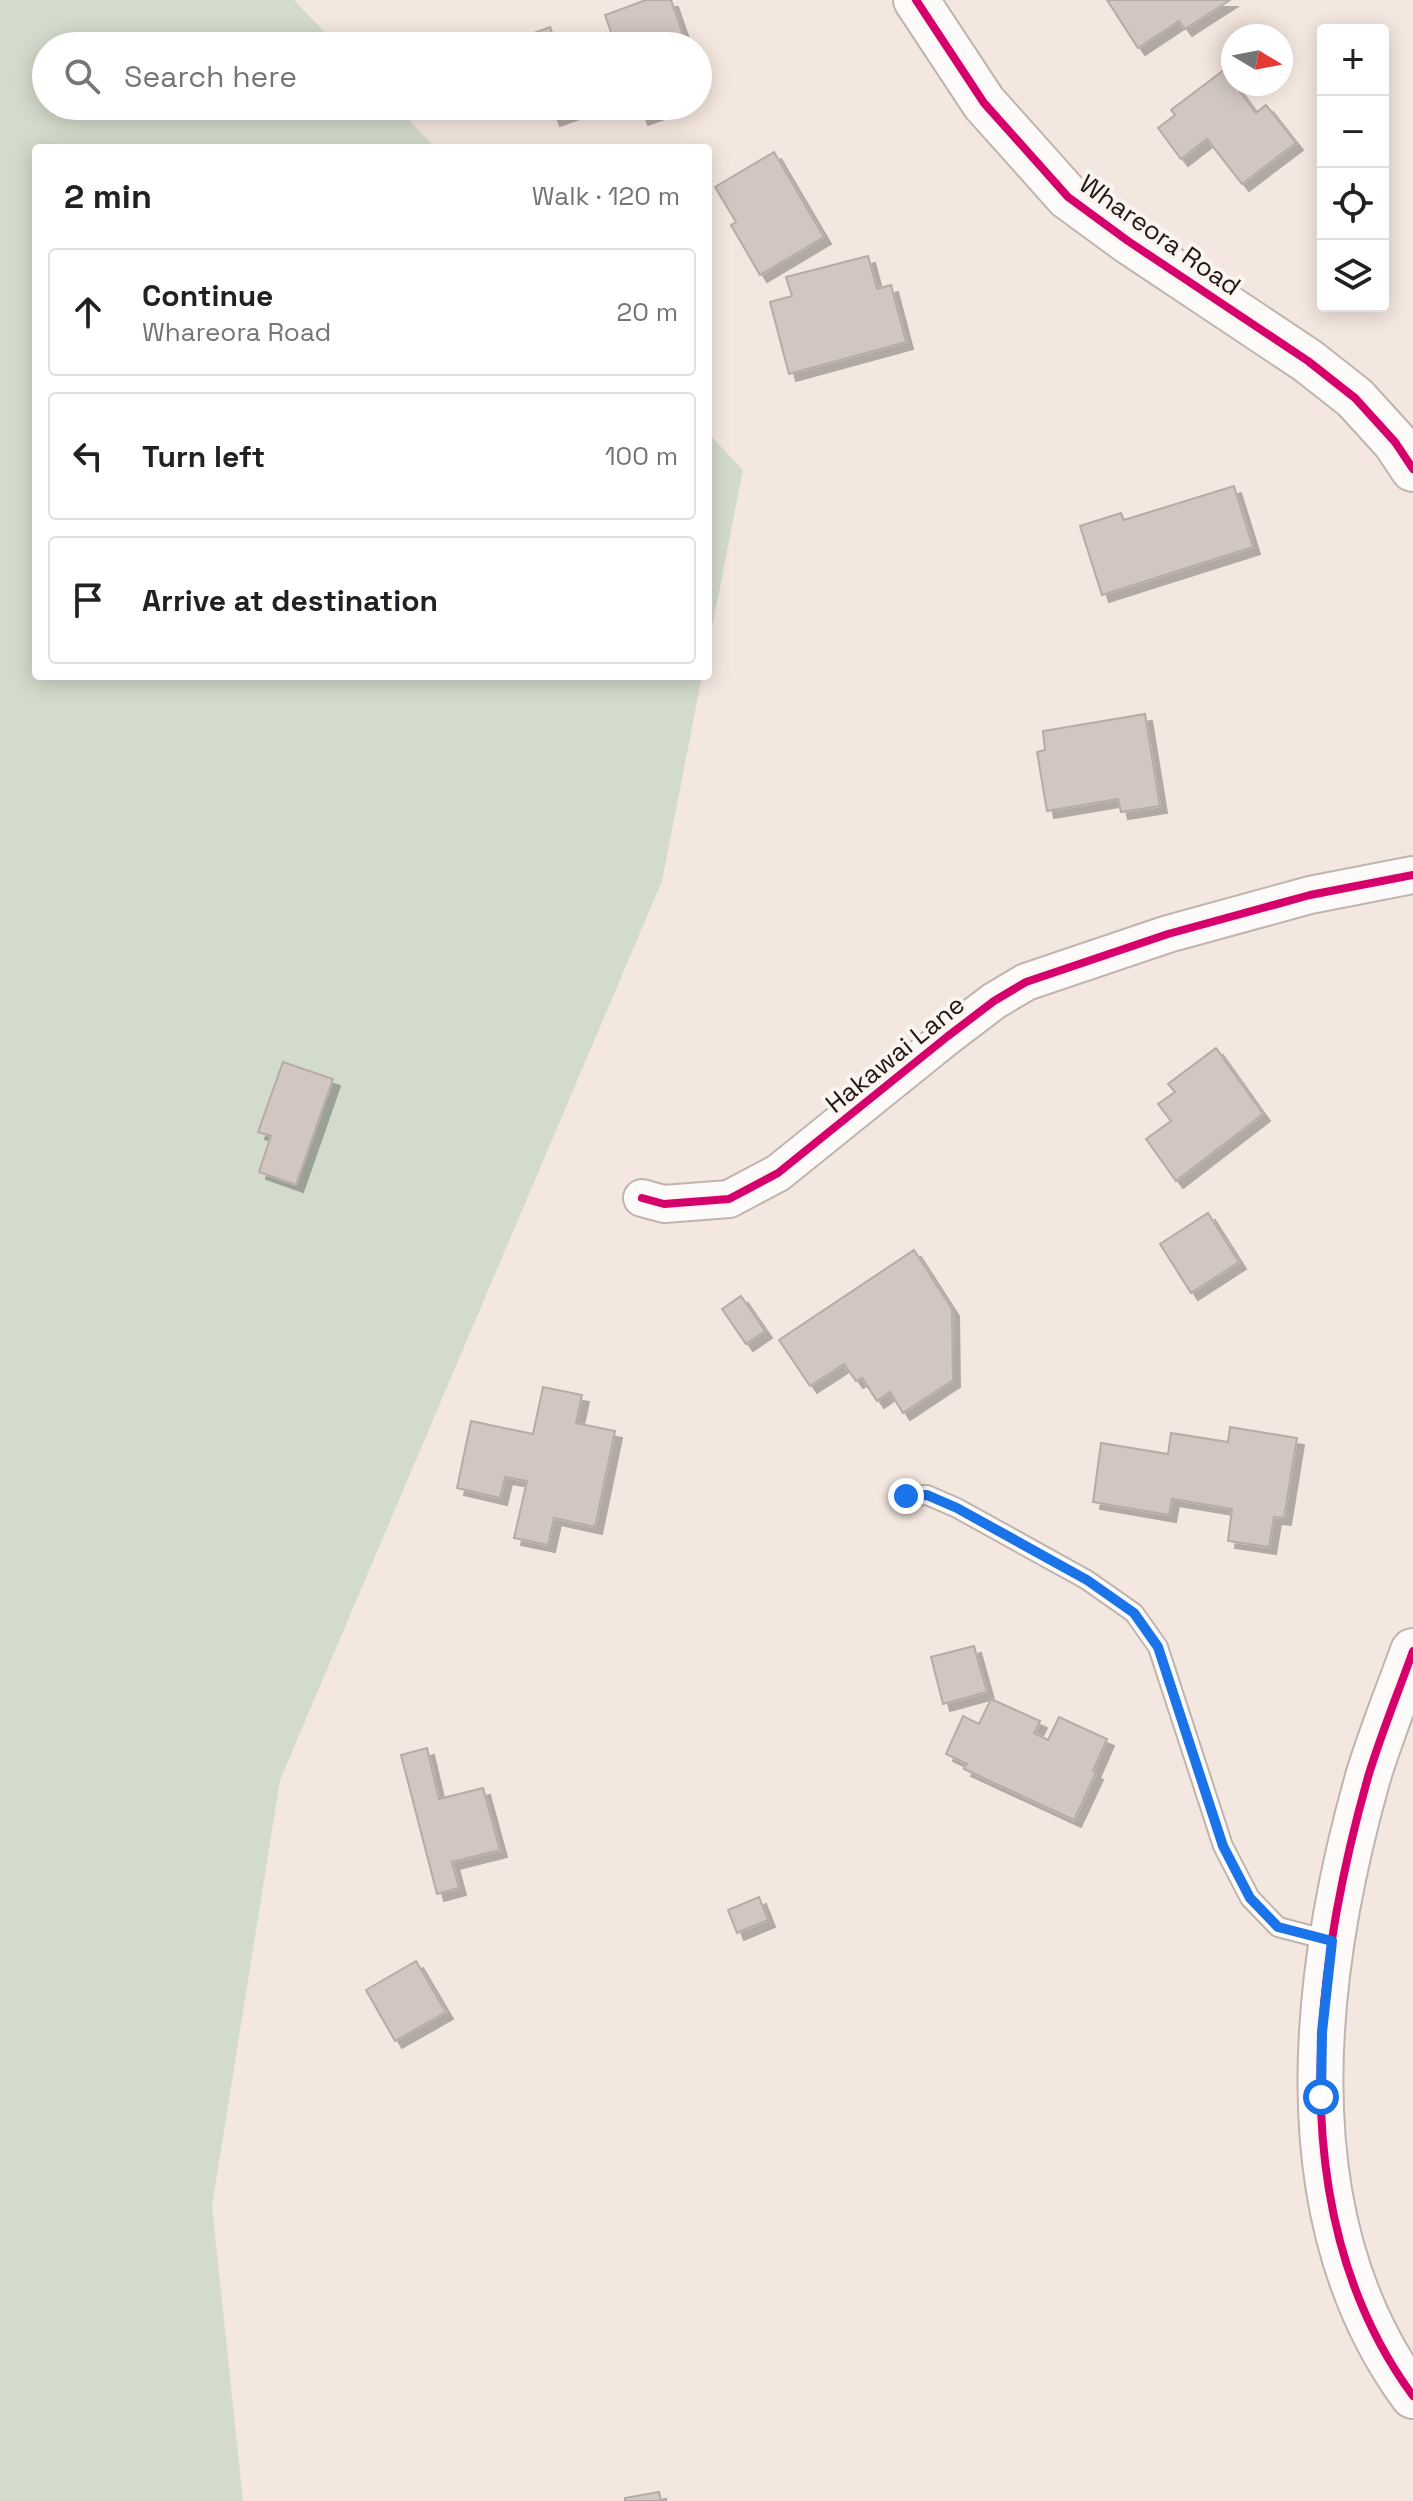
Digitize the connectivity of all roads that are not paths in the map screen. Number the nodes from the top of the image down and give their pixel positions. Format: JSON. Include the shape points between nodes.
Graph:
{"nodes":[{"id":1,"x":916,"y":0,"type":"edge"},
{"id":2,"x":1413,"y":469,"type":"edge"},
{"id":3,"x":1413,"y":875,"type":"edge"},
{"id":4,"x":642,"y":1198,"type":"dead end"},
{"id":5,"x":906,"y":1496,"type":"dead end"},
{"id":6,"x":1413,"y":1651,"type":"edge"},
{"id":7,"x":1332,"y":1941,"type":"junction"},
{"id":8,"x":1413,"y":2396,"type":"edge"}],
"edges":[{"from":1,"to":2,"type":"street","name":"Whareora Road","via":[[984,103],[1068,197],[1332,379],[1385,431]]},
{"from":3,"to":4,"type":"street","name":"Hakawai Lane","via":[[1310,895],[1168,934],[1026,982],[948,1036],[778,1173],[729,1199],[664,1204]]},
{"from":5,"to":7,"type":"lane","via":[[927,1495],[957,1508],[1087,1580],[1134,1613],[1158,1647],[1223,1846],[1250,1898],[1278,1927]]},
{"from":6,"to":7,"type":"street","via":[[1369,1775]]},
{"from":7,"to":8,"type":"street","via":[[1321,2097],[1338,2238],[1361,2306]]}]}
